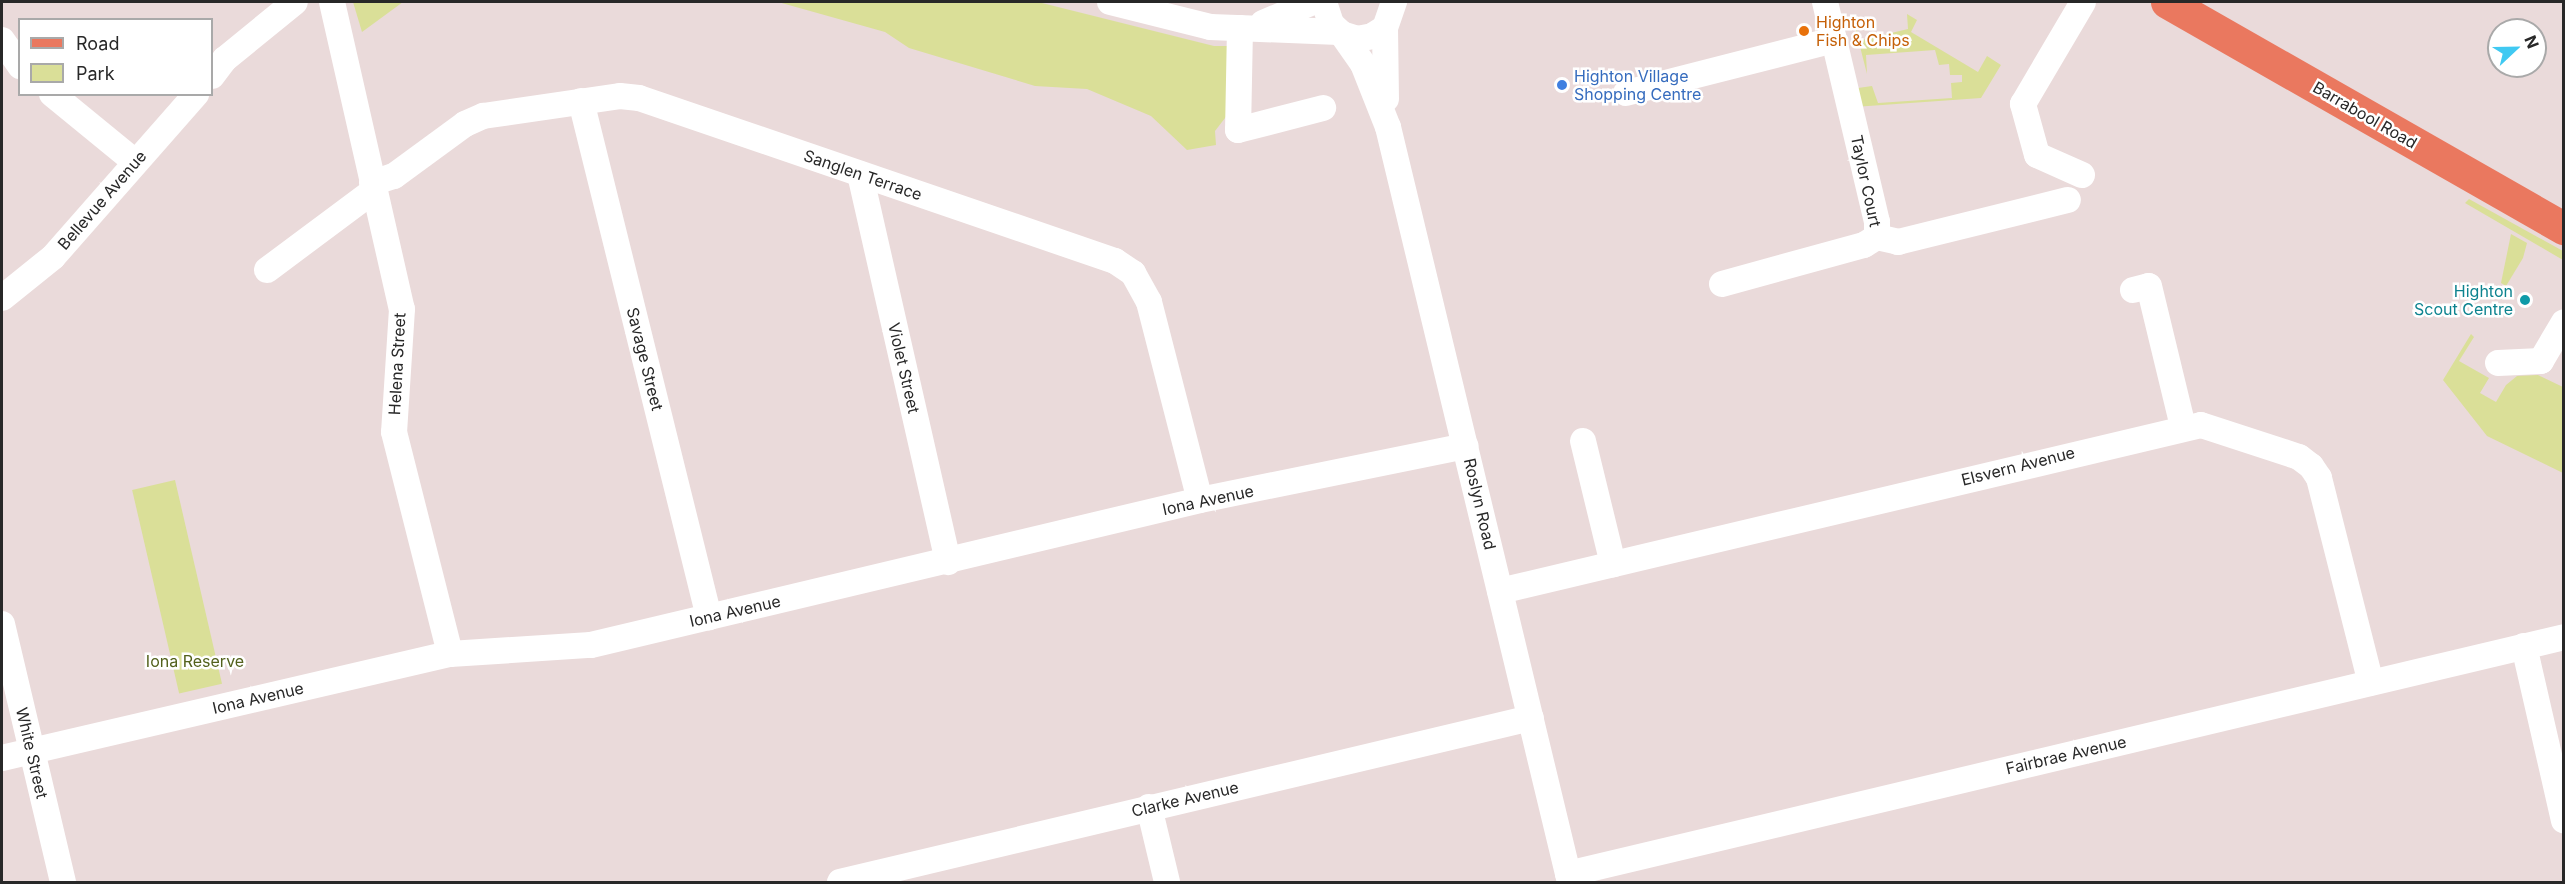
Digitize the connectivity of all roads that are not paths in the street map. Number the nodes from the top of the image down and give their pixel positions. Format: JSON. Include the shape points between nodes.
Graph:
{"nodes":[{"id":1,"x":296,"y":2,"type":"edge"},
{"id":2,"x":332,"y":2,"type":"edge"},
{"id":3,"x":1110,"y":2,"type":"edge"},
{"id":4,"x":1312,"y":2,"type":"edge"},
{"id":5,"x":1324,"y":2,"type":"edge"},
{"id":6,"x":1416,"y":2,"type":"edge"},
{"id":7,"x":1825,"y":2,"type":"edge"},
{"id":8,"x":2083,"y":2,"type":"edge"},
{"id":9,"x":2167,"y":2,"type":"edge"},
{"id":10,"x":1389,"y":18,"type":"edge"},
{"id":11,"x":1244,"y":28,"type":"junction"},
{"id":12,"x":1341,"y":33,"type":"junction"},
{"id":13,"x":2,"y":40,"type":"edge"},
{"id":14,"x":1834,"y":40,"type":"junction"},
{"id":15,"x":18,"y":63,"type":"edge"},
{"id":16,"x":213,"y":75,"type":"edge"},
{"id":17,"x":1626,"y":93,"type":"dead end"},
{"id":18,"x":54,"y":96,"type":"edge"},
{"id":19,"x":194,"y":96,"type":"edge"},
{"id":20,"x":581,"y":101,"type":"junction"},
{"id":21,"x":1323,"y":108,"type":"dead end"},
{"id":22,"x":1388,"y":127,"type":"junction"},
{"id":23,"x":135,"y":162,"type":"junction"},
{"id":24,"x":860,"y":174,"type":"junction"},
{"id":25,"x":2082,"y":175,"type":"dead end"},
{"id":26,"x":373,"y":187,"type":"junction"},
{"id":27,"x":2068,"y":200,"type":"dead end"},
{"id":28,"x":2564,"y":228,"type":"edge"},
{"id":29,"x":1877,"y":237,"type":"junction"},
{"id":30,"x":267,"y":270,"type":"dead end"},
{"id":31,"x":1722,"y":284,"type":"dead end"},
{"id":32,"x":2133,"y":290,"type":"dead end"},
{"id":33,"x":2,"y":298,"type":"edge"},
{"id":34,"x":2564,"y":322,"type":"edge"},
{"id":35,"x":2498,"y":363,"type":"dead end"},
{"id":36,"x":2182,"y":427,"type":"junction"},
{"id":37,"x":1583,"y":441,"type":"dead end"},
{"id":38,"x":1466,"y":446,"type":"junction"},
{"id":39,"x":1200,"y":500,"type":"junction"},
{"id":40,"x":948,"y":562,"type":"junction"},
{"id":41,"x":1613,"y":564,"type":"junction"},
{"id":42,"x":1500,"y":591,"type":"junction"},
{"id":43,"x":709,"y":617,"type":"junction"},
{"id":44,"x":2,"y":624,"type":"edge"},
{"id":45,"x":2564,"y":637,"type":"edge"},
{"id":46,"x":2524,"y":646,"type":"junction"},
{"id":47,"x":450,"y":654,"type":"junction"},
{"id":48,"x":2371,"y":683,"type":"junction"},
{"id":49,"x":1531,"y":718,"type":"junction"},
{"id":50,"x":32,"y":751,"type":"junction"},
{"id":51,"x":2,"y":758,"type":"edge"},
{"id":52,"x":1149,"y":807,"type":"junction"},
{"id":53,"x":2564,"y":820,"type":"edge"},
{"id":54,"x":895,"y":876,"type":"edge"},
{"id":55,"x":1569,"y":878,"type":"edge"},
{"id":56,"x":63,"y":882,"type":"edge"},
{"id":57,"x":840,"y":882,"type":"edge"},
{"id":58,"x":1167,"y":882,"type":"edge"}],
"edges":[{"from":1,"to":16,"type":"street","via":[[225,59]]},
{"from":2,"to":26,"type":"street","name":"Helena Street"},
{"from":3,"to":11,"type":"street","via":[[1199,25]]},
{"from":4,"to":11,"type":"street"},
{"from":5,"to":12,"type":"street","name":"Roslyn Road","via":[[1328,20]]},
{"from":6,"to":10,"type":"street"},
{"from":7,"to":14,"type":"street","name":"Taylor Court"},
{"from":8,"to":25,"type":"street","via":[[2023,104],[2037,155]]},
{"from":9,"to":28,"type":"main road","name":"Barrabool Road"},
{"from":10,"to":12,"type":"street","via":[[1362,39]]},
{"from":10,"to":22,"type":"street","name":"Roslyn Road"},
{"from":11,"to":12,"type":"street"},
{"from":11,"to":21,"type":"street","via":[[1238,130]]},
{"from":12,"to":22,"type":"street","name":"Roslyn Road","via":[[1363,64]]},
{"from":13,"to":15,"type":"street"},
{"from":14,"to":17,"type":"street"},
{"from":14,"to":29,"type":"street","name":"Taylor Court","via":[[1877,222]]},
{"from":18,"to":23,"type":"street"},
{"from":19,"to":23,"type":"street","name":"Bellevue Avenue"},
{"from":20,"to":24,"type":"street","name":"Sanglen Terrace","via":[[639,98]]},
{"from":20,"to":26,"type":"street","name":"Sanglen Terrace","via":[[483,116],[465,124]]},
{"from":20,"to":43,"type":"street","name":"Savage Street"},
{"from":22,"to":38,"type":"street","name":"Roslyn Road"},
{"from":23,"to":33,"type":"street","name":"Bellevue Avenue","via":[[53,257]]},
{"from":24,"to":39,"type":"street","name":"Sanglen Terrace","via":[[1115,261],[1133,273],[1149,302]]},
{"from":24,"to":40,"type":"street","name":"Violet Street"},
{"from":26,"to":30,"type":"street","name":"Sanglen Terrace"},
{"from":26,"to":47,"type":"street","name":"Helena Street","via":[[402,309],[394,432]]},
{"from":27,"to":29,"type":"street","via":[[1898,242]]},
{"from":29,"to":31,"type":"street","name":"Taylor Court","via":[[1864,245]]},
{"from":32,"to":36,"type":"street","via":[[2149,286]]},
{"from":34,"to":35,"type":"street","via":[[2541,361]]},
{"from":36,"to":41,"type":"street","name":"Elsvern Avenue"},
{"from":36,"to":48,"type":"street","name":"Elsvern Avenue","via":[[2218,428],[2299,457],[2311,466],[2319,478]]},
{"from":37,"to":41,"type":"street"},
{"from":38,"to":39,"type":"street","name":"Iona Avenue"},
{"from":38,"to":42,"type":"street","name":"Roslyn Road"},
{"from":39,"to":40,"type":"street","name":"Iona Avenue"},
{"from":40,"to":43,"type":"street","name":"Iona Avenue"},
{"from":41,"to":42,"type":"street","name":"Elsvern Avenue"},
{"from":42,"to":49,"type":"street","name":"Roslyn Road"},
{"from":43,"to":47,"type":"street","name":"Iona Avenue","via":[[591,645]]},
{"from":44,"to":50,"type":"street","name":"White Street"},
{"from":45,"to":46,"type":"street","name":"Fairbrae Avenue"},
{"from":46,"to":48,"type":"street","name":"Fairbrae Avenue"},
{"from":46,"to":53,"type":"street"},
{"from":47,"to":50,"type":"street","name":"Iona Avenue"},
{"from":48,"to":55,"type":"street","name":"Fairbrae Avenue"},
{"from":49,"to":52,"type":"street","name":"Clarke Avenue"},
{"from":49,"to":55,"type":"street","name":"Roslyn Road"},
{"from":50,"to":51,"type":"street","name":"Iona Avenue"},
{"from":50,"to":56,"type":"street","name":"White Street"},
{"from":52,"to":54,"type":"street","name":"Clarke Avenue"},
{"from":52,"to":58,"type":"street"},
{"from":54,"to":57,"type":"street","name":"Clarke Avenue"}]}
